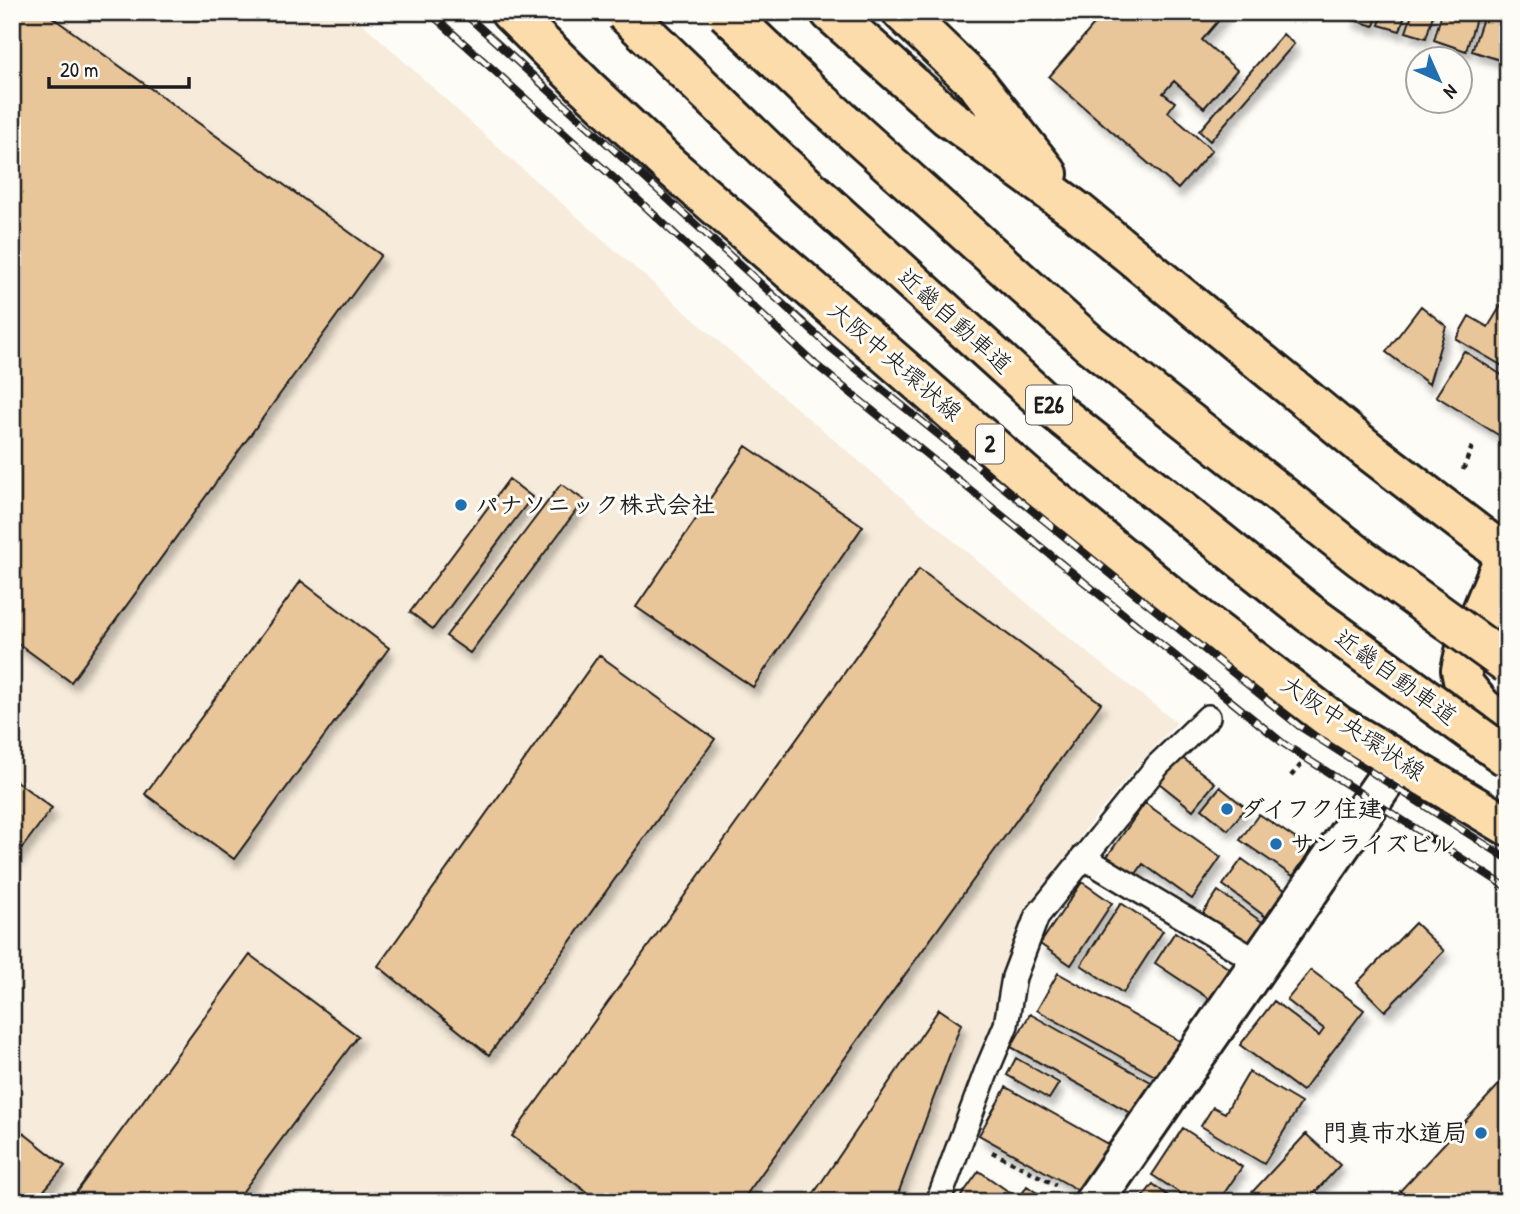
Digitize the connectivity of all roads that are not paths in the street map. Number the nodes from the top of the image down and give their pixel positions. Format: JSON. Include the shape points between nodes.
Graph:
{"nodes":[{"id":1,"x":495,"y":12,"type":"edge"},
{"id":2,"x":510,"y":12,"type":"edge"},
{"id":3,"x":624,"y":12,"type":"edge"},
{"id":4,"x":726,"y":12,"type":"edge"},
{"id":5,"x":830,"y":12,"type":"edge"},
{"id":6,"x":902,"y":12,"type":"edge"},
{"id":7,"x":586,"y":87,"type":"junction"},
{"id":8,"x":1077,"y":211,"type":"junction"},
{"id":9,"x":1507,"y":553,"type":"edge"},
{"id":10,"x":1508,"y":664,"type":"edge"},
{"id":11,"x":1208,"y":717,"type":"dead end"},
{"id":12,"x":1508,"y":727,"type":"edge"},
{"id":13,"x":1508,"y":758,"type":"edge"},
{"id":14,"x":1399,"y":761,"type":"junction"},
{"id":15,"x":1508,"y":826,"type":"edge"},
{"id":16,"x":1083,"y":857,"type":"junction"},
{"id":17,"x":1260,"y":963,"type":"junction"},
{"id":18,"x":1079,"y":1196,"type":"edge"},
{"id":19,"x":937,"y":1202,"type":"edge"}],
"edges":[{"from":1,"to":7,"type":"main road"},
{"from":2,"to":7,"type":"main road","name":"大阪中央環状線","number":"2"},
{"from":3,"to":13,"type":"main road","name":"近畿自動車道","number":"E26","bridge":true,"via":[[769,152],[1047,404],[1310,614]]},
{"from":4,"to":10,"type":"main road","bridge":true,"via":[[1090,344],[1361,558]]},
{"from":5,"to":8,"type":"main road","via":[[948,117]]},
{"from":6,"to":8,"type":"main road","via":[[978,85]]},
{"from":7,"to":14,"type":"main road","name":"大阪中央環状線","number":"2","via":[[670,166],[1171,597],[1338,724]]},
{"from":8,"to":9,"type":"main road","via":[[1368,450]]},
{"from":9,"to":12,"type":"main road","via":[[1461,670],[1464,685],[1482,707]]},
{"from":11,"to":16,"type":"lane","via":[[1157,765]]},
{"from":14,"to":15,"type":"main road","name":"大阪中央環状線","number":"2"},
{"from":14,"to":17,"type":"street"},
{"from":16,"to":17,"type":"lane"},
{"from":16,"to":19,"type":"lane","via":[[1037,916],[1014,977],[1006,1025]]},
{"from":17,"to":18,"type":"street"}]}
